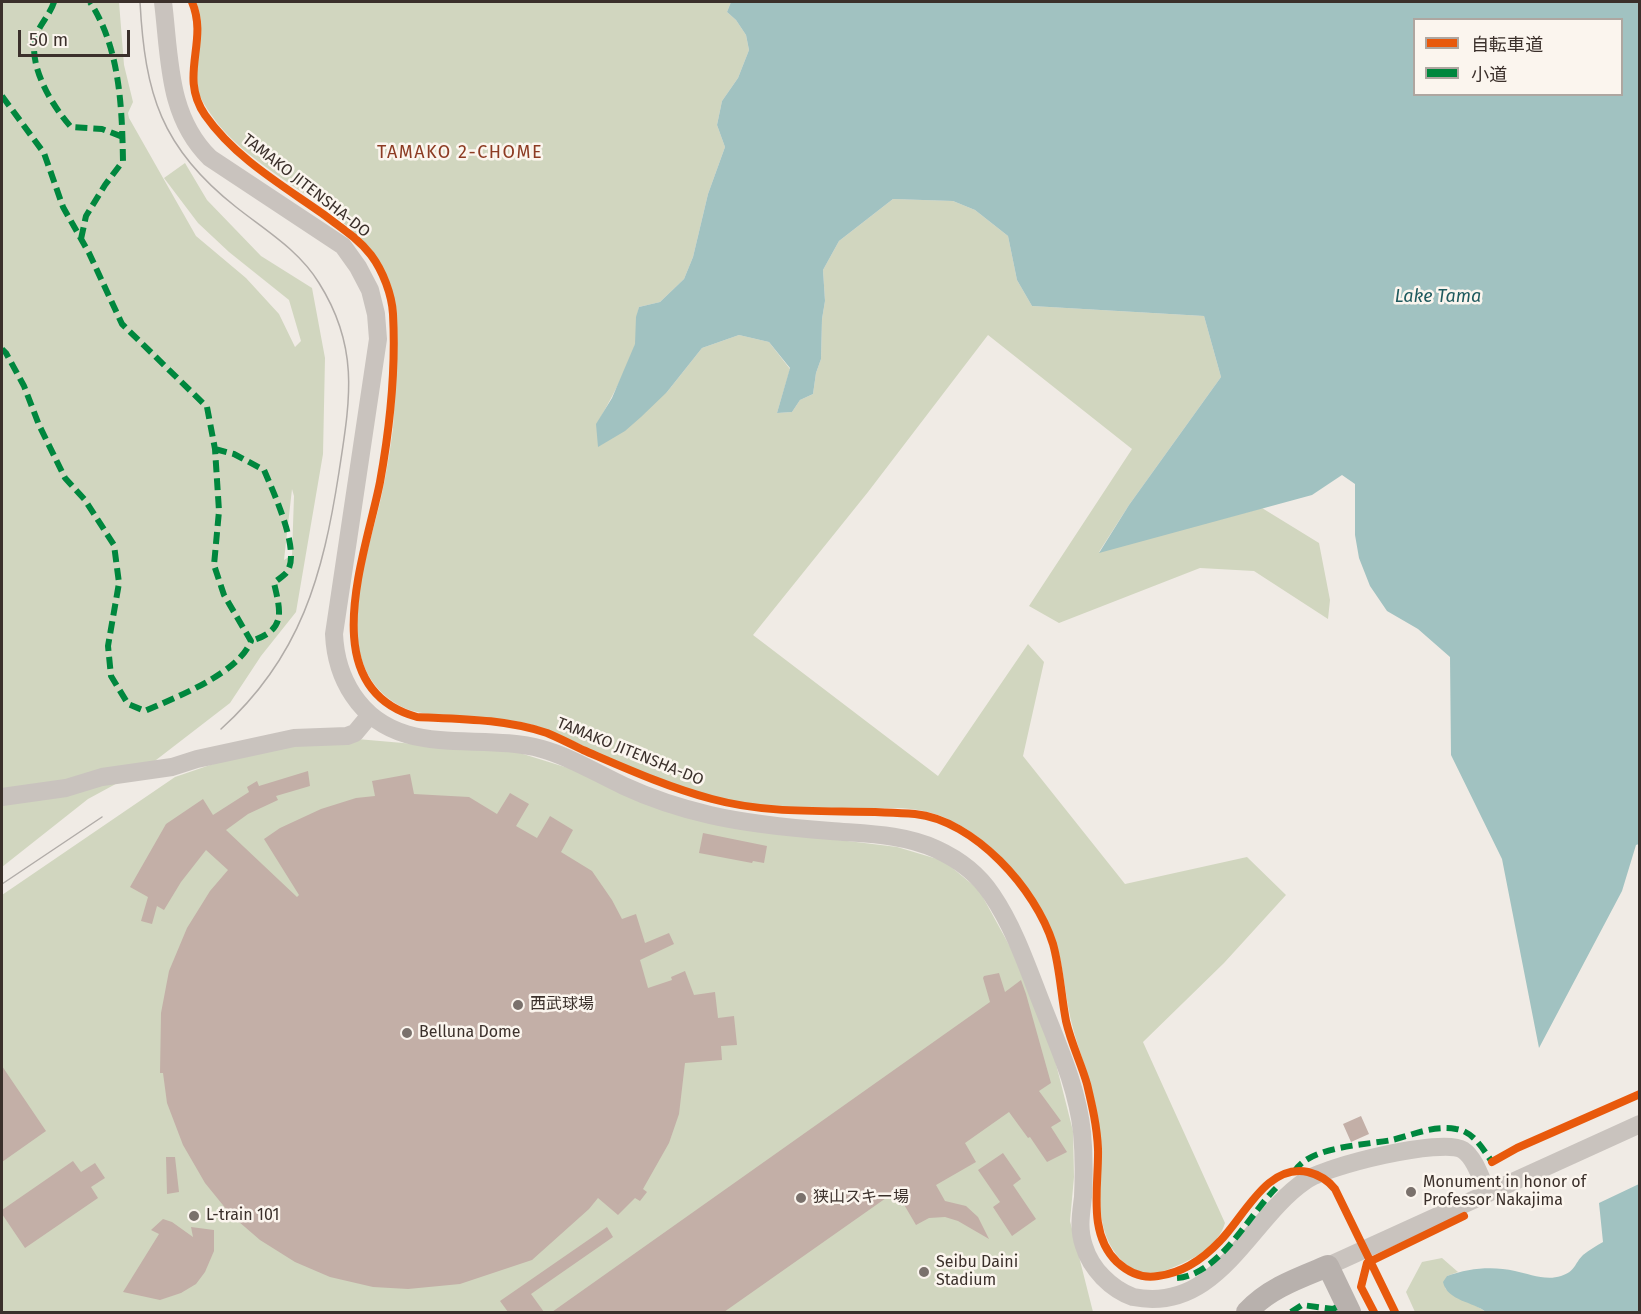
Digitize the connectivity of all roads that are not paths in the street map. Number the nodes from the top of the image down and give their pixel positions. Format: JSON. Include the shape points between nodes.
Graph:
{"nodes":[{"id":1,"x":163,"y":2,"type":"edge"},
{"id":2,"x":370,"y":715,"type":"junction"},
{"id":3,"x":2,"y":797,"type":"edge"},
{"id":4,"x":1640,"y":1124,"type":"edge"},
{"id":5,"x":1487,"y":1192,"type":"junction"},
{"id":6,"x":1328,"y":1266,"type":"junction"},
{"id":7,"x":1346,"y":1304,"type":"edge"},
{"id":8,"x":1247,"y":1312,"type":"edge"}],
"edges":[{"from":1,"to":2,"type":"street","via":[[176,100],[195,141],[210,158],[343,246],[362,273],[374,302],[378,339],[334,634],[337,660],[348,688]]},
{"from":2,"to":3,"type":"street","via":[[355,733],[347,736],[294,738],[172,767]]},
{"from":2,"to":5,"type":"street","via":[[392,729],[422,739],[500,741],[543,749],[630,789],[687,809],[799,828],[903,838],[957,861],[986,886],[1005,918],[1066,1065],[1081,1129],[1082,1243],[1102,1276],[1127,1294],[1161,1301],[1200,1291],[1224,1271],[1296,1188],[1333,1168],[1448,1145],[1467,1153]]},
{"from":4,"to":5,"type":"street"},
{"from":5,"to":6,"type":"street"},
{"from":6,"to":7,"type":"main road"},
{"from":6,"to":8,"type":"main road","via":[[1293,1280]]}]}
